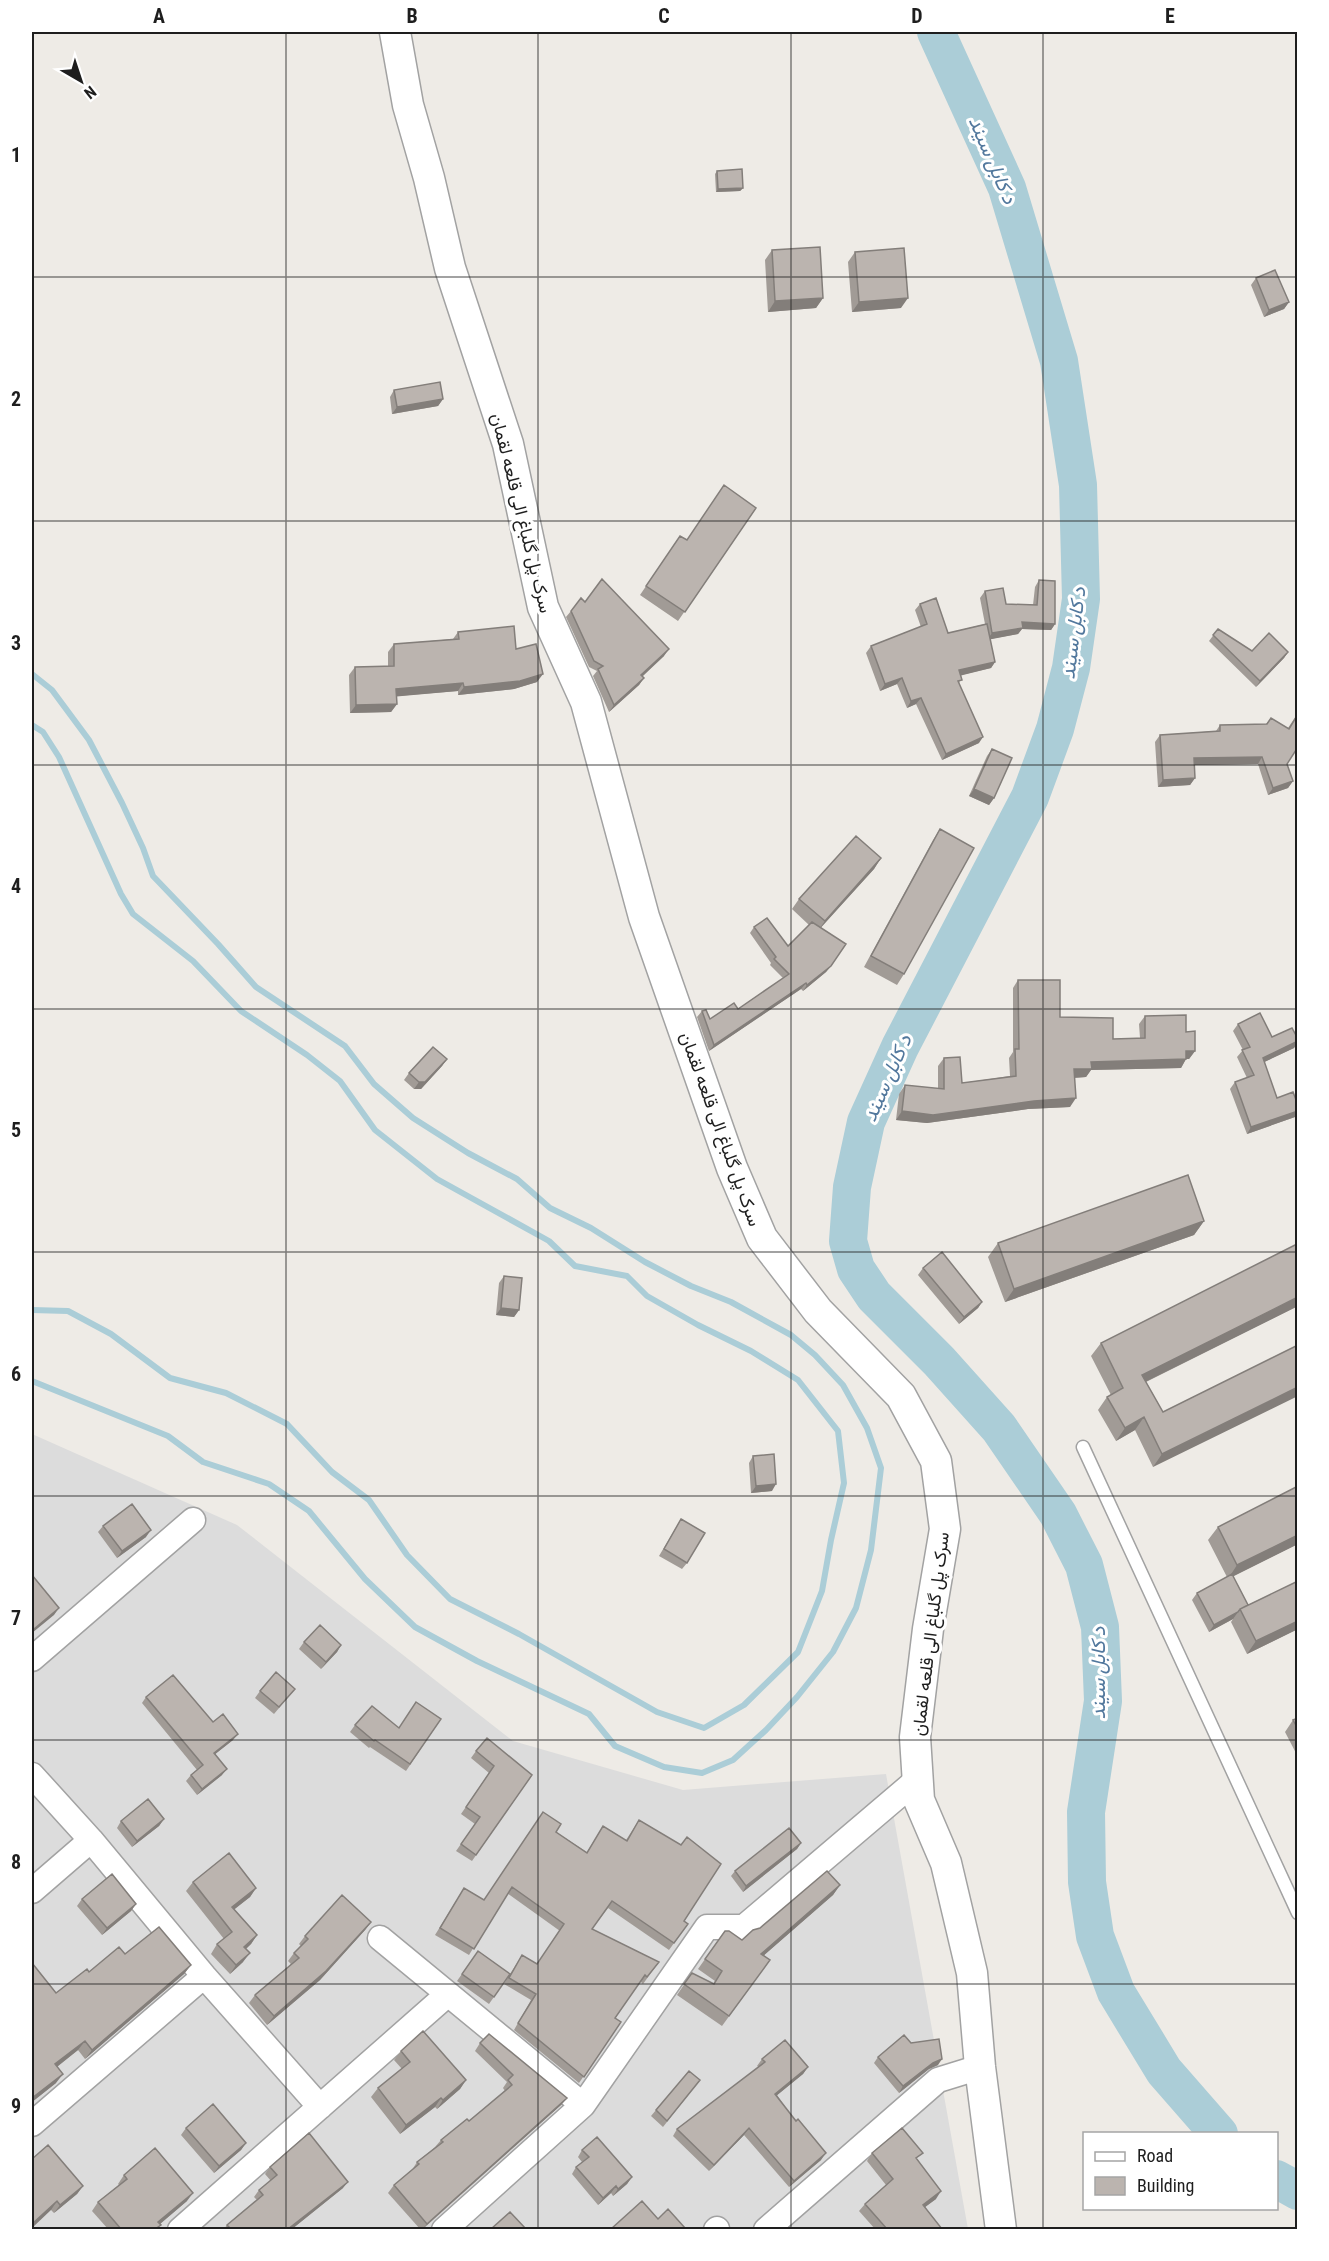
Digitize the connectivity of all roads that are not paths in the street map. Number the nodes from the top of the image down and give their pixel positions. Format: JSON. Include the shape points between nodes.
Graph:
{"nodes":[{"id":1,"x":395,"y":32,"type":"edge"},
{"id":2,"x":1083,"y":1447,"type":"dead end"},
{"id":3,"x":193,"y":1520,"type":"dead end"},
{"id":4,"x":32,"y":1659,"type":"edge"},
{"id":5,"x":32,"y":1775,"type":"edge"},
{"id":6,"x":918,"y":1779,"type":"junction"},
{"id":7,"x":91,"y":1840,"type":"junction"},
{"id":8,"x":32,"y":1891,"type":"edge"},
{"id":9,"x":1298,"y":1913,"type":"edge"},
{"id":10,"x":380,"y":1938,"type":"dead end"},
{"id":11,"x":204,"y":1976,"type":"junction"},
{"id":12,"x":448,"y":1994,"type":"junction"},
{"id":13,"x":980,"y":2067,"type":"junction"},
{"id":14,"x":583,"y":2105,"type":"junction"},
{"id":15,"x":320,"y":2107,"type":"junction"},
{"id":16,"x":32,"y":2124,"type":"edge"},
{"id":17,"x":180,"y":2229,"type":"edge"},
{"id":18,"x":444,"y":2229,"type":"edge"},
{"id":19,"x":766,"y":2229,"type":"edge"},
{"id":20,"x":1001,"y":2229,"type":"edge"}],
"edges":[{"from":1,"to":6,"type":"street","name":"سرک پل گلباغ الی قلعه لقمان","via":[[408,105],[450,268],[508,444],[543,607],[586,702],[644,917],[732,1168],[762,1238],[818,1311],[901,1396],[936,1461],[945,1529],[915,1737]]},
{"from":2,"to":9,"type":"lane"},
{"from":3,"to":4,"type":"street"},
{"from":5,"to":7,"type":"street"},
{"from":6,"to":13,"type":"street","name":"سرک پل گلباغ الی قلعه لقمان","via":[[919,1800],[946,1863],[972,1973]]},
{"from":6,"to":14,"type":"street","via":[[744,1928],[707,1927]]},
{"from":7,"to":8,"type":"street"},
{"from":7,"to":11,"type":"street"},
{"from":10,"to":12,"type":"street"},
{"from":11,"to":15,"type":"street"},
{"from":11,"to":16,"type":"street"},
{"from":12,"to":14,"type":"street"},
{"from":12,"to":15,"type":"street"},
{"from":13,"to":19,"type":"street","via":[[938,2080]]},
{"from":13,"to":20,"type":"street","name":"سرک پل گلباغ الی قلعه لقمان"},
{"from":14,"to":18,"type":"street"},
{"from":15,"to":17,"type":"street"}]}
